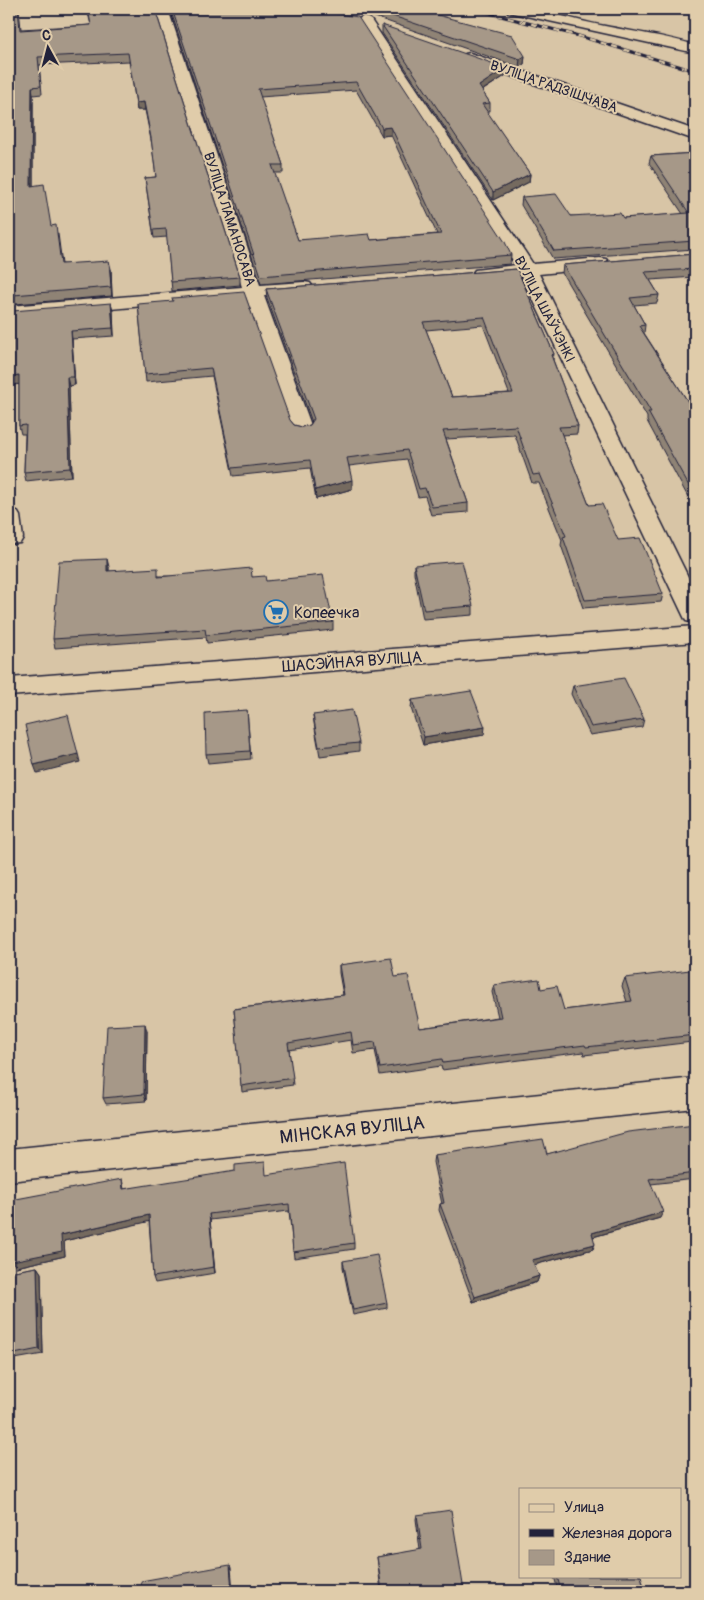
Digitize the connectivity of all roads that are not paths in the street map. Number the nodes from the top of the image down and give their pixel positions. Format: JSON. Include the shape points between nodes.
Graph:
{"nodes":[{"id":1,"x":161,"y":9,"type":"edge"},
{"id":2,"x":513,"y":9,"type":"edge"},
{"id":3,"x":383,"y":26,"type":"edge"},
{"id":4,"x":695,"y":49,"type":"edge"},
{"id":5,"x":456,"y":52,"type":"edge"},
{"id":6,"x":695,"y":135,"type":"edge"},
{"id":7,"x":617,"y":262,"type":"edge"},
{"id":8,"x":528,"y":270,"type":"junction"},
{"id":9,"x":460,"y":275,"type":"edge"},
{"id":10,"x":322,"y":286,"type":"edge"},
{"id":11,"x":254,"y":291,"type":"junction"},
{"id":12,"x":9,"y":312,"type":"edge"},
{"id":13,"x":302,"y":428,"type":"edge"},
{"id":14,"x":695,"y":615,"type":"edge"},
{"id":15,"x":695,"y":634,"type":"edge"},
{"id":16,"x":9,"y":687,"type":"edge"},
{"id":17,"x":695,"y":1094,"type":"edge"},
{"id":18,"x":9,"y":1166,"type":"edge"}],
"edges":[{"from":1,"to":11,"type":"street","name":"ВУЛІЦА ЛАМАНОСАВА"},
{"from":2,"to":4,"type":"street"},
{"from":3,"to":8,"type":"street","name":"ВУЛІЦА ШАЎЧЭНКІ","via":[[359,19]]},
{"from":5,"to":6,"type":"street","name":"ВУЛІЦА РАДЗІШЧАВА"},
{"from":7,"to":8,"type":"street"},
{"from":8,"to":9,"type":"street"},
{"from":8,"to":14,"type":"street","name":"ВУЛІЦА ШАЎЧЭНКІ"},
{"from":10,"to":11,"type":"street"},
{"from":11,"to":12,"type":"street"},
{"from":11,"to":13,"type":"street","name":"ВУЛІЦА ЛАМАНОСАВА"},
{"from":15,"to":16,"type":"street","name":"ШАСЭЙНАЯ ВУЛІЦА"},
{"from":17,"to":18,"type":"street","name":"МІНСКАЯ ВУЛІЦА"}]}
